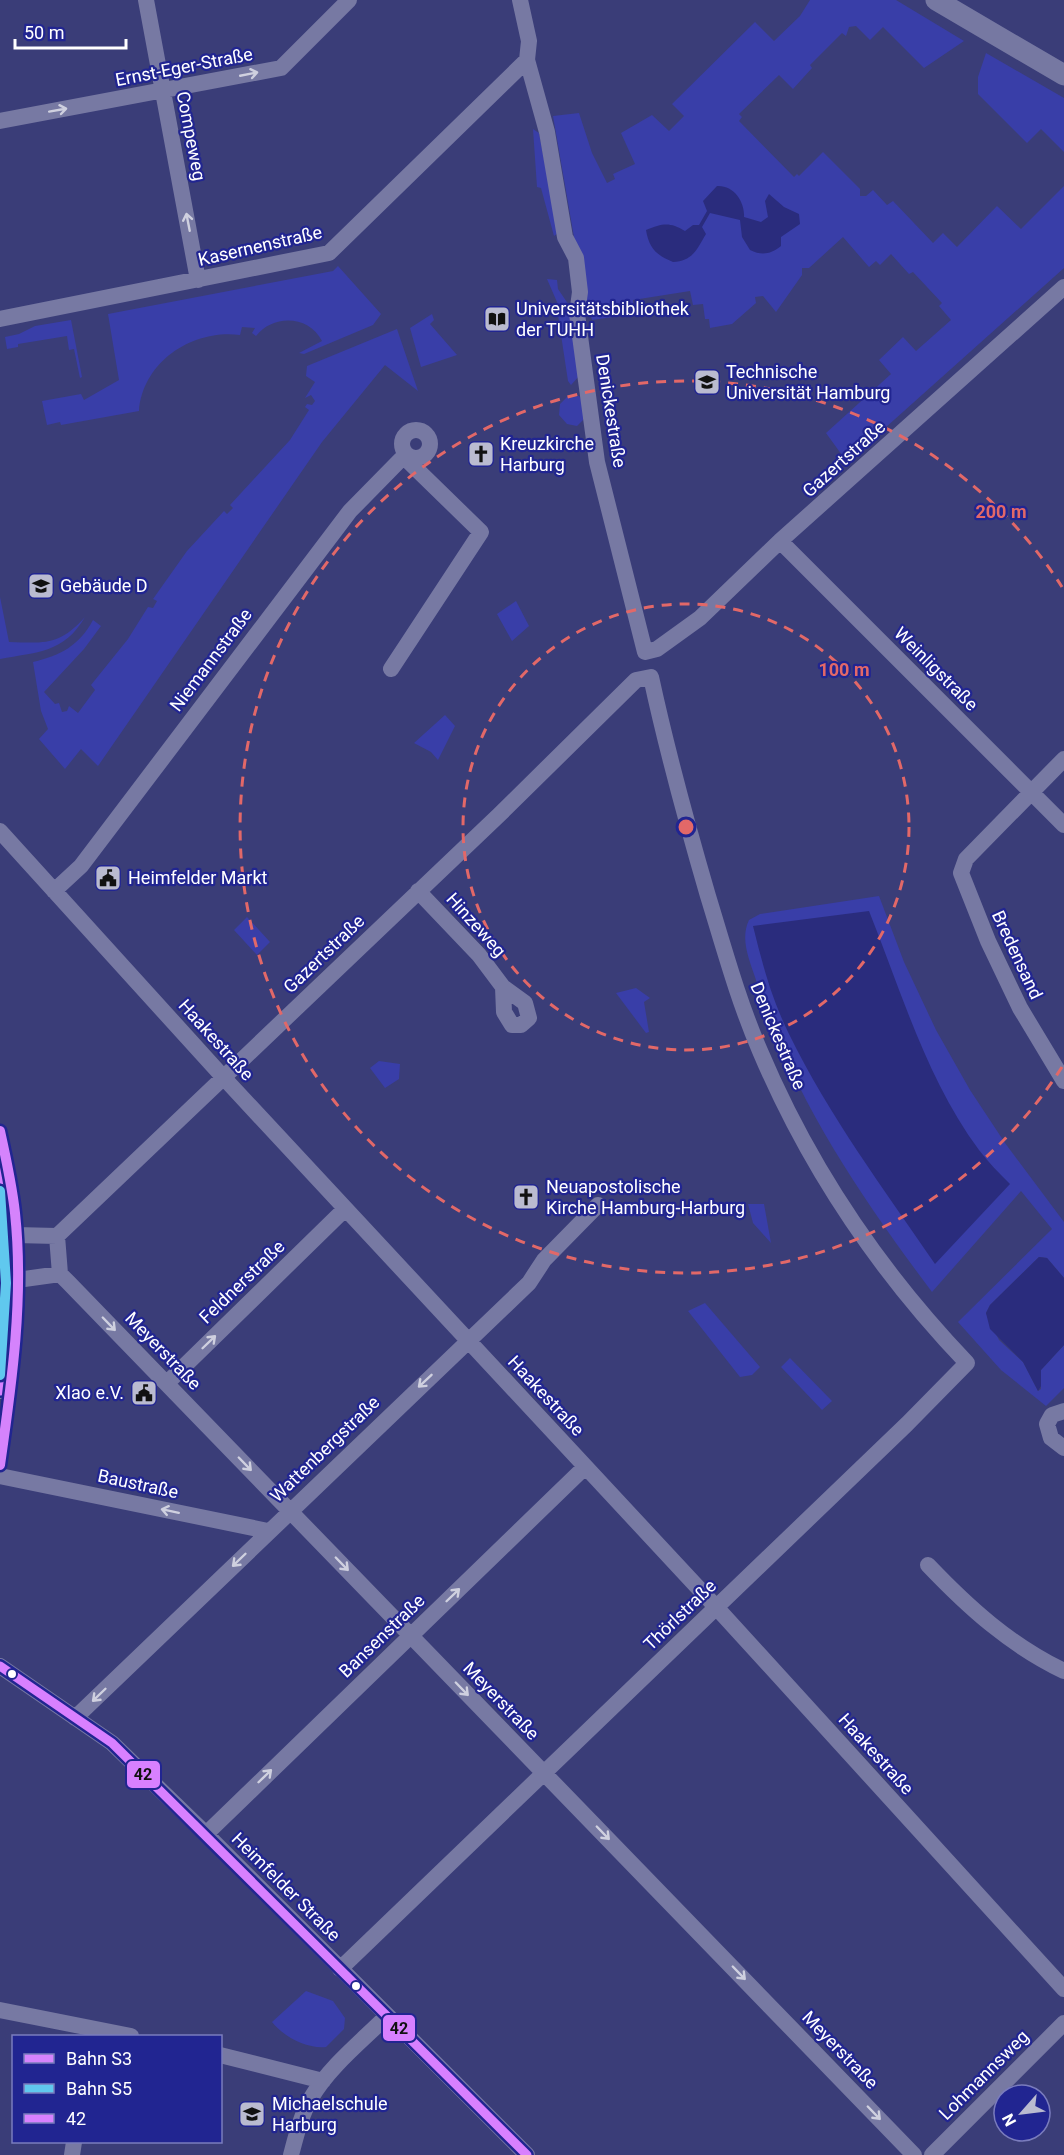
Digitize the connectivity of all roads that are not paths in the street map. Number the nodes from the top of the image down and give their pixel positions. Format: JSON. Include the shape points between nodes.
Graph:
{"nodes":[{"id":1,"x":146,"y":0,"type":"edge"},
{"id":2,"x":349,"y":0,"type":"edge"},
{"id":3,"x":520,"y":0,"type":"edge"},
{"id":4,"x":936,"y":0,"type":"edge"},
{"id":5,"x":527,"y":60,"type":"junction"},
{"id":6,"x":1064,"y":75,"type":"edge"},
{"id":7,"x":162,"y":91,"type":"junction"},
{"id":8,"x":0,"y":121,"type":"edge"},
{"id":9,"x":198,"y":280,"type":"junction"},
{"id":10,"x":1064,"y":287,"type":"edge"},
{"id":11,"x":0,"y":319,"type":"edge"},
{"id":12,"x":780,"y":541,"type":"junction"},
{"id":13,"x":645,"y":652,"type":"joint"},
{"id":14,"x":391,"y":669,"type":"dead end"},
{"id":15,"x":651,"y":677,"type":"joint"},
{"id":16,"x":1064,"y":759,"type":"edge"},
{"id":17,"x":1032,"y":792,"type":"junction"},
{"id":18,"x":1064,"y":825,"type":"edge"},
{"id":19,"x":0,"y":831,"type":"edge"},
{"id":20,"x":54,"y":891,"type":"junction"},
{"id":21,"x":418,"y":891,"type":"junction"},
{"id":22,"x":503,"y":987,"type":"dead end"},
{"id":23,"x":224,"y":1078,"type":"junction"},
{"id":24,"x":1064,"y":1082,"type":"edge"},
{"id":25,"x":0,"y":1164,"type":"edge"},
{"id":26,"x":598,"y":1205,"type":"dead end"},
{"id":27,"x":345,"y":1209,"type":"junction"},
{"id":28,"x":15,"y":1235,"type":"junction"},
{"id":29,"x":57,"y":1236,"type":"junction"},
{"id":30,"x":60,"y":1274,"type":"junction"},
{"id":31,"x":17,"y":1280,"type":"junction"},
{"id":32,"x":467,"y":1341,"type":"junction"},
{"id":33,"x":967,"y":1363,"type":"joint"},
{"id":34,"x":167,"y":1383,"type":"junction"},
{"id":35,"x":0,"y":1391,"type":"edge"},
{"id":36,"x":1064,"y":1406,"type":"edge"},
{"id":37,"x":1064,"y":1448,"type":"edge"},
{"id":38,"x":585,"y":1467,"type":"junction"},
{"id":39,"x":0,"y":1476,"type":"edge"},
{"id":40,"x":290,"y":1510,"type":"junction"},
{"id":41,"x":268,"y":1531,"type":"junction"},
{"id":42,"x":928,"y":1565,"type":"dead end"},
{"id":43,"x":716,"y":1607,"type":"junction"},
{"id":44,"x":411,"y":1635,"type":"junction"},
{"id":45,"x":0,"y":1666,"type":"edge"},
{"id":46,"x":1064,"y":1671,"type":"edge"},
{"id":47,"x":75,"y":1718,"type":"junction"},
{"id":48,"x":544,"y":1773,"type":"junction"},
{"id":49,"x":206,"y":1834,"type":"junction"},
{"id":50,"x":340,"y":1969,"type":"junction"},
{"id":51,"x":1064,"y":1989,"type":"edge"},
{"id":52,"x":0,"y":2010,"type":"edge"},
{"id":53,"x":387,"y":2016,"type":"junction"},
{"id":54,"x":1064,"y":2023,"type":"edge"},
{"id":55,"x":95,"y":2033,"type":"edge"},
{"id":56,"x":113,"y":2035,"type":"edge"},
{"id":57,"x":222,"y":2056,"type":"edge"},
{"id":58,"x":323,"y":2081,"type":"junction"},
{"id":59,"x":521,"y":2153,"type":"edge"},
{"id":60,"x":291,"y":2155,"type":"edge"},
{"id":61,"x":914,"y":2155,"type":"edge"},
{"id":62,"x":932,"y":2155,"type":"edge"}],
"edges":[{"from":1,"to":7,"type":"street","name":"Compeweg"},
{"from":7,"to":2,"type":"street","name":"Ernst-Eger-Straße","one_way":true,"via":[[281,68]]},
{"from":3,"to":5,"type":"street","name":"Denickestraße","via":[[529,41]]},
{"from":4,"to":6,"type":"main road"},
{"from":5,"to":9,"type":"street","name":"Kasernenstraße","via":[[329,253]]},
{"from":5,"to":13,"type":"street","name":"Denickestraße","via":[[547,132],[565,237],[576,258],[580,292],[576,314],[597,462]]},
{"from":8,"to":7,"type":"street","name":"Ernst-Eger-Straße","one_way":true},
{"from":9,"to":7,"type":"street","name":"Compeweg","one_way":true},
{"from":9,"to":11,"type":"street","name":"Kasernenstraße"},
{"from":10,"to":12,"type":"street","name":"Gazertstraße"},
{"from":12,"to":13,"type":"street","name":"Gazertstraße","via":[[699,618],[657,649]]},
{"from":12,"to":17,"type":"street","name":"Weinligstraße"},
{"from":14,"to":20,"type":"street","name":"Niemannstraße","via":[[481,532],[405,455],[350,511],[81,866]]},
{"from":15,"to":21,"type":"street","name":"Gazertstraße","via":[[636,680]]},
{"from":15,"to":33,"type":"street","name":"Denickestraße","via":[[717,927],[760,1053],[813,1158],[846,1212],[906,1294]]},
{"from":16,"to":17,"type":"street"},
{"from":17,"to":18,"type":"street","name":"Weinligstraße"},
{"from":17,"to":24,"type":"street","name":"Bredensand","via":[[966,859],[961,873],[1020,1008]]},
{"from":19,"to":20,"type":"street","name":"Haakestraße"},
{"from":20,"to":23,"type":"street","name":"Haakestraße"},
{"from":21,"to":22,"type":"street","name":"Hinzeweg","via":[[479,955]]},
{"from":21,"to":23,"type":"street","name":"Gazertstraße"},
{"from":23,"to":27,"type":"street","name":"Haakestraße"},
{"from":23,"to":29,"type":"street","name":"Gazertstraße"},
{"from":25,"to":28,"type":"street"},
{"from":26,"to":32,"type":"street","name":"Wattenbergstraße","via":[[544,1260],[529,1283]]},
{"from":27,"to":32,"type":"street","name":"Haakestraße"},
{"from":34,"to":27,"type":"street","name":"Feldnerstraße","one_way":true},
{"from":28,"to":29,"type":"street"},
{"from":28,"to":31,"type":"street"},
{"from":29,"to":30,"type":"street"},
{"from":30,"to":31,"type":"street"},
{"from":30,"to":34,"type":"street","name":"Meyerstraße","one_way":true},
{"from":31,"to":35,"type":"street"},
{"from":32,"to":38,"type":"street","name":"Haakestraße"},
{"from":32,"to":40,"type":"street","name":"Wattenbergstraße","one_way":true},
{"from":33,"to":43,"type":"street","name":"Thörlstraße"},
{"from":34,"to":40,"type":"street","name":"Meyerstraße","one_way":true},
{"from":36,"to":37,"type":"street","via":[[1049,1418],[1047,1428]]},
{"from":38,"to":43,"type":"street","name":"Haakestraße"},
{"from":44,"to":38,"type":"street","name":"Bansenstraße","one_way":true},
{"from":41,"to":39,"type":"street","name":"Baustraße","one_way":true},
{"from":40,"to":41,"type":"street","name":"Wattenbergstraße"},
{"from":40,"to":44,"type":"street","name":"Meyerstraße","one_way":true},
{"from":41,"to":47,"type":"street","name":"Wattenbergstraße","one_way":true},
{"from":42,"to":46,"type":"street","via":[[987,1623]]},
{"from":43,"to":48,"type":"street","name":"Thörlstraße"},
{"from":43,"to":51,"type":"street","name":"Haakestraße"},
{"from":44,"to":48,"type":"street","name":"Meyerstraße","one_way":true},
{"from":49,"to":44,"type":"street","name":"Bansenstraße","one_way":true},
{"from":45,"to":47,"type":"street","name":"Heimfelder Straße"},
{"from":47,"to":49,"type":"street","name":"Heimfelder Straße","via":[[112,1743]]},
{"from":48,"to":50,"type":"street","name":"Thörlstraße"},
{"from":48,"to":61,"type":"street","name":"Meyerstraße","one_way":true},
{"from":49,"to":50,"type":"street","name":"Heimfelder Straße"},
{"from":50,"to":53,"type":"street","name":"Heimfelder Straße"},
{"from":52,"to":55,"type":"street"},
{"from":53,"to":58,"type":"street"},
{"from":53,"to":59,"type":"street","name":"Heimfelder Straße"},
{"from":54,"to":62,"type":"street","name":"Lohmannsweg"},
{"from":55,"to":56,"type":"street"},
{"from":57,"to":58,"type":"street"},
{"from":58,"to":60,"type":"street","via":[[302,2118]]}]}
